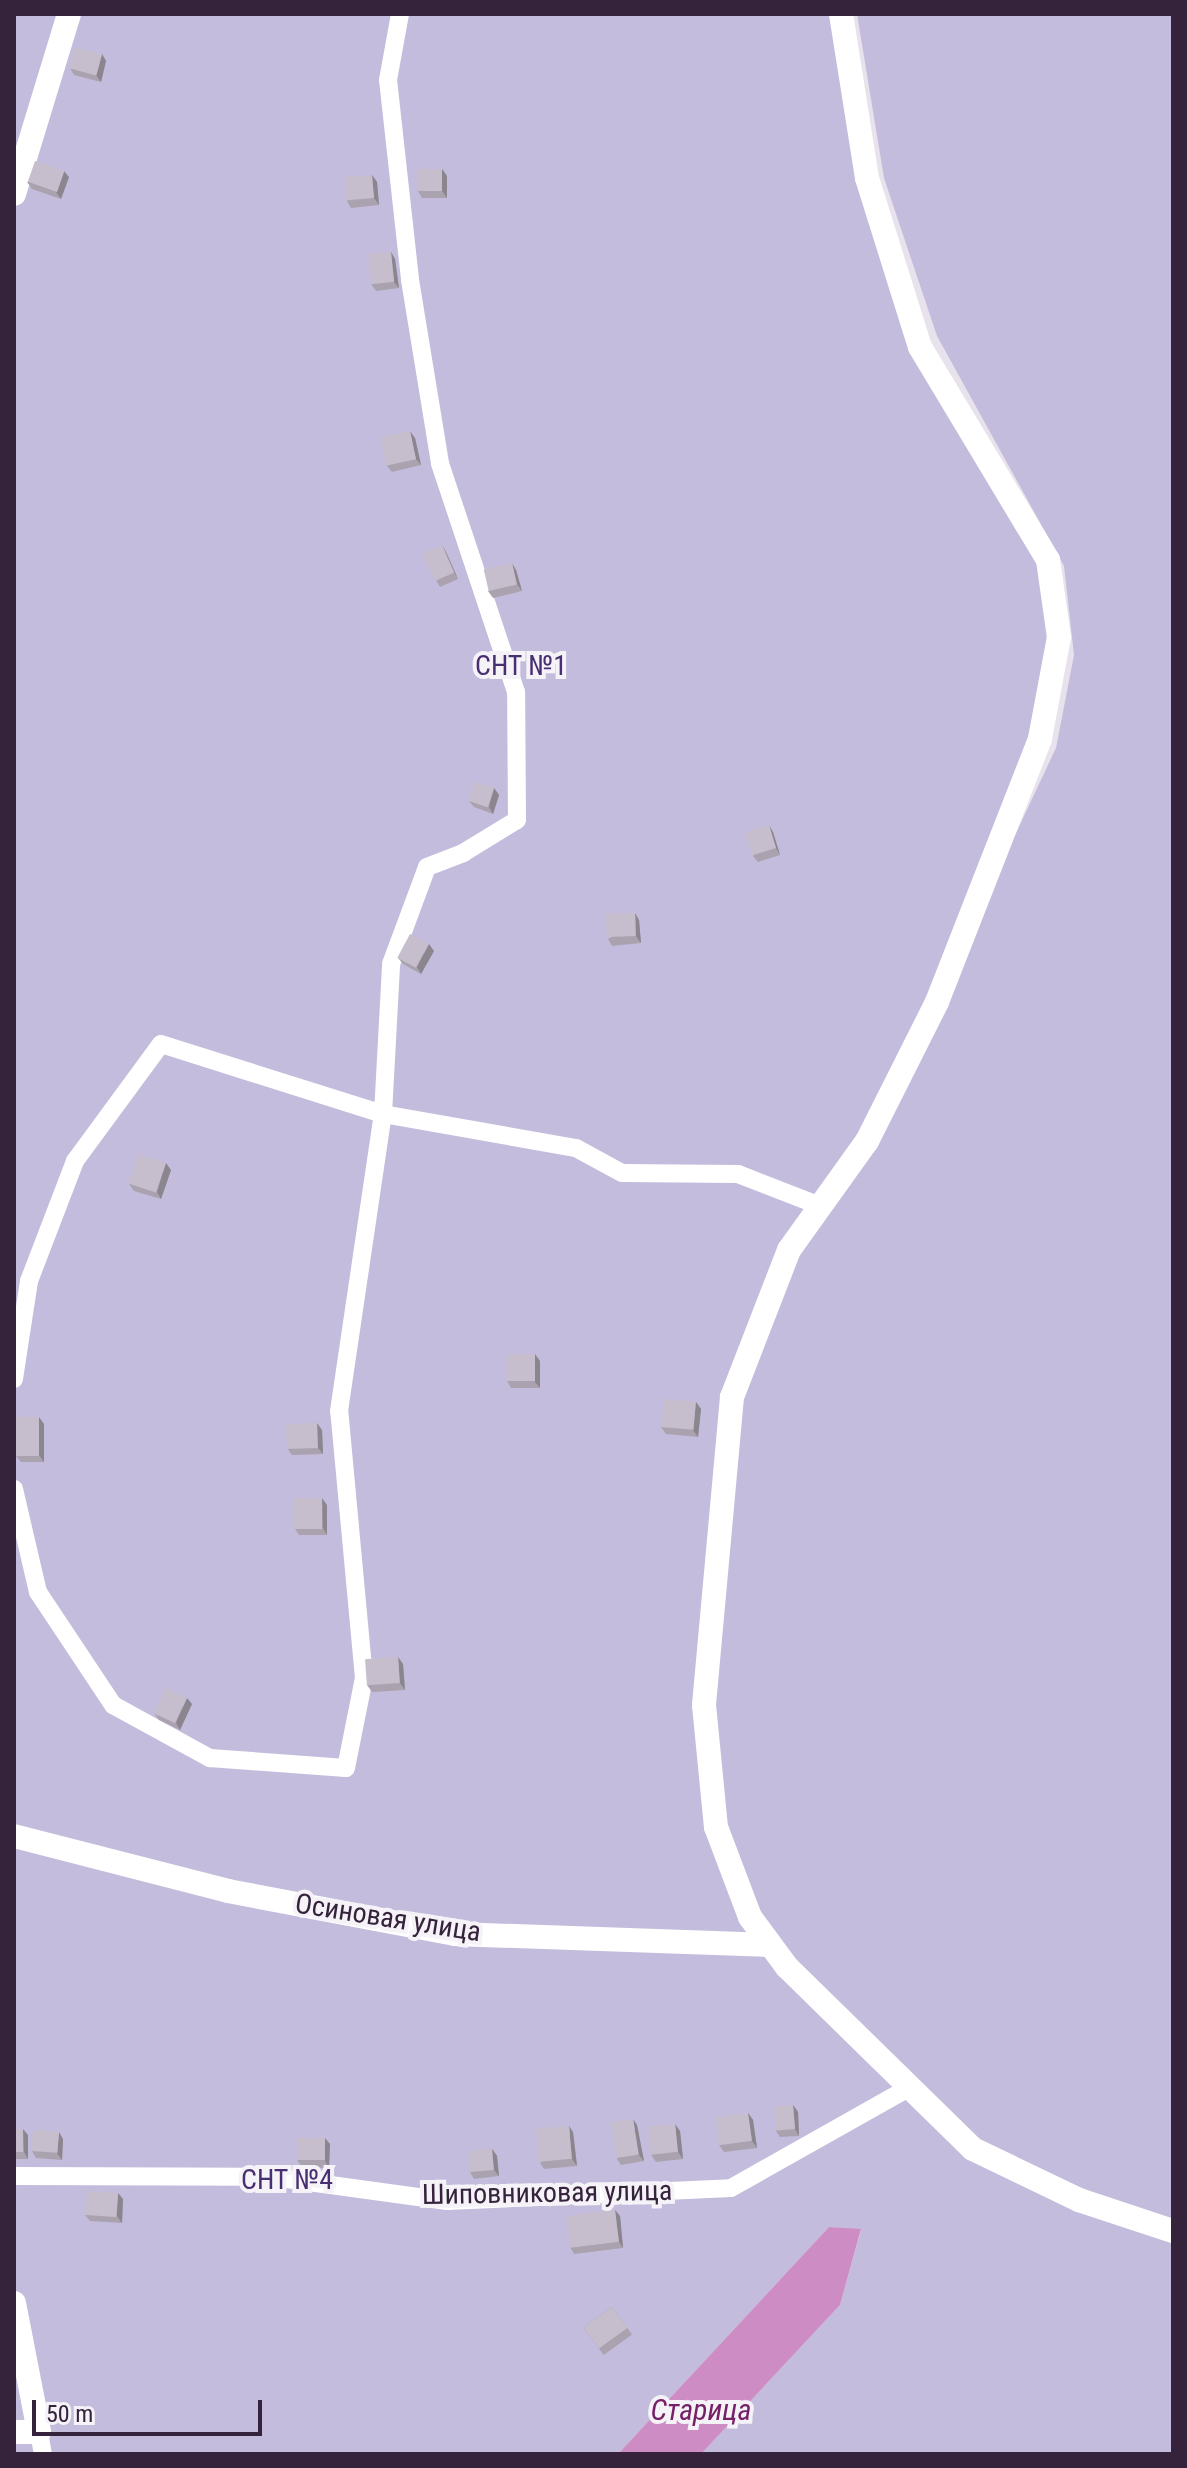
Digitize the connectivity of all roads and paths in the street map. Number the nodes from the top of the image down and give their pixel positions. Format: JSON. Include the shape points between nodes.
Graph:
{"nodes":[{"id":1,"x":69,"y":14,"type":"edge"},
{"id":2,"x":400,"y":14,"type":"edge"},
{"id":3,"x":841,"y":14,"type":"edge"},
{"id":4,"x":14,"y":194,"type":"edge"},
{"id":5,"x":383,"y":1114,"type":"junction"},
{"id":6,"x":820,"y":1206,"type":"junction"},
{"id":7,"x":14,"y":1379,"type":"edge"},
{"id":8,"x":14,"y":1489,"type":"edge"},
{"id":9,"x":14,"y":1836,"type":"edge"},
{"id":10,"x":770,"y":1945,"type":"junction"},
{"id":11,"x":910,"y":2087,"type":"junction"},
{"id":12,"x":14,"y":2176,"type":"edge"},
{"id":13,"x":1173,"y":2231,"type":"edge"},
{"id":14,"x":14,"y":2303,"type":"edge"},
{"id":15,"x":14,"y":2432,"type":"edge"},
{"id":16,"x":41,"y":2443,"type":"edge"}],
"edges":[{"from":1,"to":4,"type":"street"},
{"from":2,"to":5,"type":"lane","via":[[388,80],[410,279],[440,463],[516,692],[517,820],[463,853],[427,867],[391,964]]},
{"from":3,"to":6,"type":"street","via":[[867,178],[920,347],[1048,560],[1059,637],[1040,739],[937,1002],[867,1141]]},
{"from":5,"to":6,"type":"lane","via":[[576,1148],[622,1173],[738,1174]]},
{"from":5,"to":7,"type":"lane","via":[[161,1044],[75,1161],[29,1281]]},
{"from":5,"to":8,"type":"lane","via":[[339,1411],[364,1678],[346,1768],[210,1758],[113,1705],[38,1592]]},
{"from":6,"to":10,"type":"street","via":[[789,1250],[732,1397],[704,1705],[716,1827],[750,1917]]},
{"from":9,"to":10,"type":"street","name":"Осиновая улица","via":[[228,1891],[455,1934]]},
{"from":10,"to":11,"type":"street"},
{"from":11,"to":12,"type":"lane","name":"Шиповниковая улица","via":[[731,2188],[447,2201],[272,2177]]},
{"from":11,"to":13,"type":"street","via":[[973,2149],[1079,2200]]},
{"from":14,"to":16,"type":"street"},
{"from":15,"to":16,"type":"street"}]}
